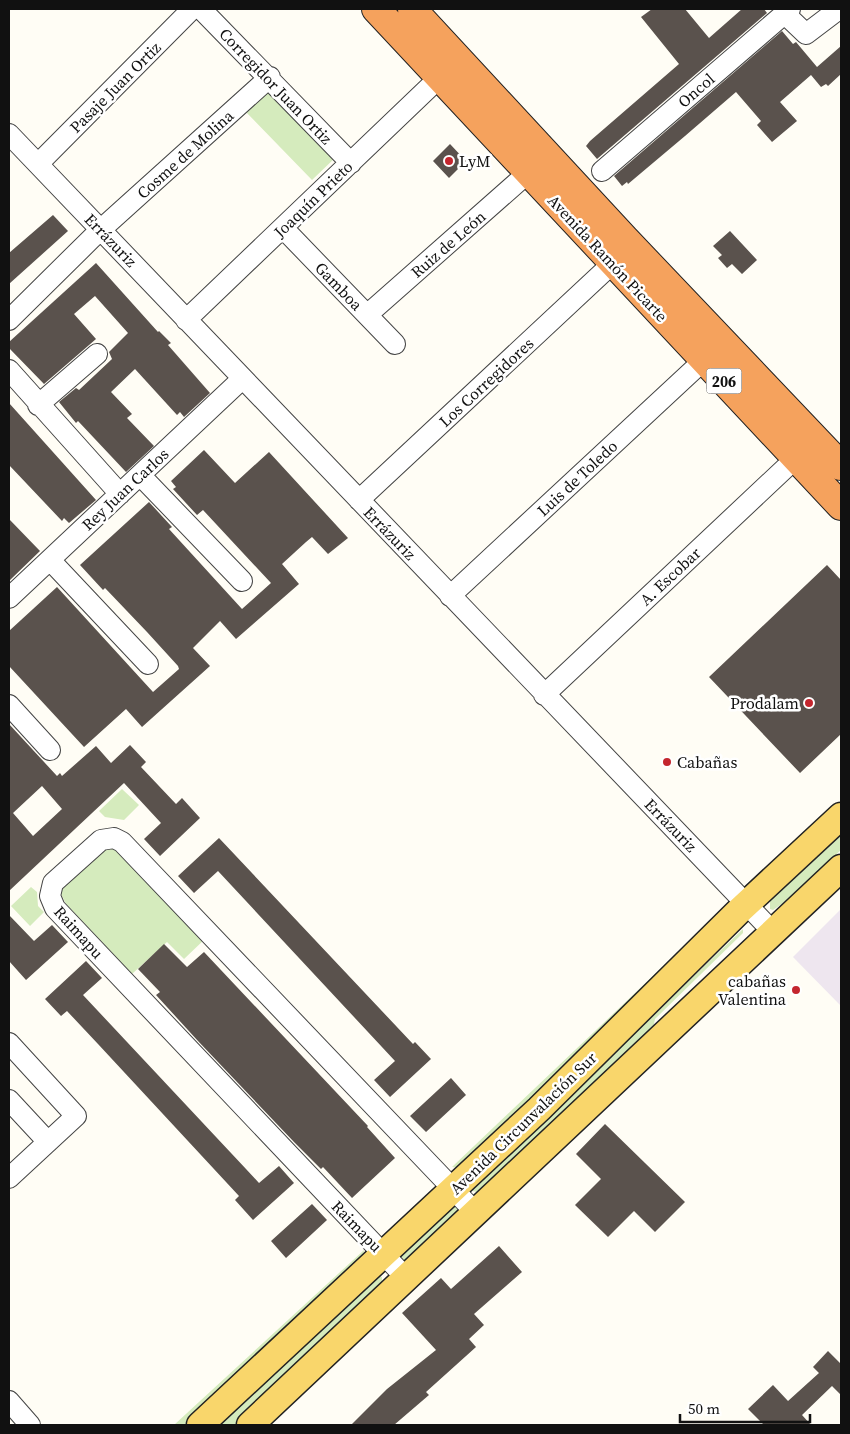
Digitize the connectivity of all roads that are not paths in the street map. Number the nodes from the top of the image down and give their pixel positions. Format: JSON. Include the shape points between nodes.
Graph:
{"nodes":[{"id":1,"x":192,"y":9,"type":"edge"},
{"id":2,"x":201,"y":9,"type":"edge"},
{"id":3,"x":376,"y":9,"type":"edge"},
{"id":4,"x":412,"y":9,"type":"edge"},
{"id":5,"x":839,"y":9,"type":"edge"},
{"id":6,"x":788,"y":11,"type":"edge"},
{"id":7,"x":270,"y":78,"type":"junction"},
{"id":8,"x":440,"y":78,"type":"junction"},
{"id":9,"x":9,"y":134,"type":"edge"},
{"id":10,"x":351,"y":163,"type":"junction"},
{"id":11,"x":38,"y":164,"type":"junction"},
{"id":12,"x":529,"y":172,"type":"junction"},
{"id":13,"x":602,"y":172,"type":"dead end"},
{"id":14,"x":283,"y":228,"type":"junction"},
{"id":15,"x":100,"y":230,"type":"junction"},
{"id":16,"x":619,"y":251,"type":"junction"},
{"id":17,"x":367,"y":315,"type":"junction"},
{"id":18,"x":10,"y":316,"type":"edge"},
{"id":19,"x":186,"y":320,"type":"junction"},
{"id":20,"x":395,"y":344,"type":"dead end"},
{"id":21,"x":96,"y":354,"type":"dead end"},
{"id":22,"x":704,"y":360,"type":"junction"},
{"id":23,"x":9,"y":370,"type":"edge"},
{"id":24,"x":242,"y":379,"type":"junction"},
{"id":25,"x":38,"y":405,"type":"junction"},
{"id":26,"x":796,"y":458,"type":"junction"},
{"id":27,"x":841,"y":466,"type":"edge"},
{"id":28,"x":140,"y":475,"type":"junction"},
{"id":29,"x":120,"y":494,"type":"junction"},
{"id":30,"x":359,"y":500,"type":"junction"},
{"id":31,"x":841,"y":506,"type":"edge"},
{"id":32,"x":50,"y":560,"type":"junction"},
{"id":33,"x":242,"y":581,"type":"dead end"},
{"id":34,"x":450,"y":596,"type":"junction"},
{"id":35,"x":9,"y":598,"type":"edge"},
{"id":36,"x":148,"y":664,"type":"dead end"},
{"id":37,"x":544,"y":695,"type":"junction"},
{"id":38,"x":9,"y":705,"type":"edge"},
{"id":39,"x":50,"y":750,"type":"dead end"},
{"id":40,"x":841,"y":816,"type":"edge"},
{"id":41,"x":841,"y":868,"type":"edge"},
{"id":42,"x":747,"y":904,"type":"junction"},
{"id":43,"x":773,"y":932,"type":"junction"},
{"id":44,"x":9,"y":1043,"type":"edge"},
{"id":45,"x":9,"y":1100,"type":"edge"},
{"id":46,"x":48,"y":1142,"type":"junction"},
{"id":47,"x":9,"y":1178,"type":"edge"},
{"id":48,"x":453,"y":1189,"type":"junction"},
{"id":49,"x":475,"y":1212,"type":"junction"},
{"id":50,"x":384,"y":1254,"type":"junction"},
{"id":51,"x":407,"y":1279,"type":"junction"},
{"id":52,"x":9,"y":1401,"type":"edge"},
{"id":53,"x":30,"y":1425,"type":"edge"},
{"id":54,"x":200,"y":1425,"type":"edge"},
{"id":55,"x":250,"y":1425,"type":"edge"}],
"edges":[{"from":1,"to":11,"type":"street","name":"Pasaje Juan Ortiz"},
{"from":2,"to":7,"type":"street","name":"Corregidor Juan Ortiz"},
{"from":3,"to":8,"type":"highway","name":"Avenida Ramón Picarte","number":"206"},
{"from":4,"to":16,"type":"highway","name":"Avenida Ramón Picarte","number":"206"},
{"from":5,"to":6,"type":"street","via":[[806,34]]},
{"from":6,"to":13,"type":"street","name":"Oncol"},
{"from":7,"to":10,"type":"street","name":"Corregidor Juan Ortiz"},
{"from":7,"to":15,"type":"street","name":"Cosme de Molina"},
{"from":8,"to":10,"type":"street","name":"Joaquín Prieto"},
{"from":8,"to":12,"type":"highway","name":"Avenida Ramón Picarte","number":"206"},
{"from":9,"to":11,"type":"street","name":"Errázuriz"},
{"from":10,"to":14,"type":"street","name":"Joaquín Prieto"},
{"from":11,"to":15,"type":"street","name":"Errázuriz"},
{"from":12,"to":16,"type":"highway","name":"Avenida Ramón Picarte","number":"206"},
{"from":12,"to":17,"type":"street","name":"Ruiz de León"},
{"from":14,"to":17,"type":"street","name":"Gamboa"},
{"from":14,"to":19,"type":"street","name":"Joaquín Prieto"},
{"from":15,"to":18,"type":"street","name":"Cosme de Molina"},
{"from":15,"to":19,"type":"street","name":"Errázuriz"},
{"from":16,"to":22,"type":"highway","name":"Avenida Ramón Picarte","number":"206"},
{"from":16,"to":27,"type":"highway","name":"Avenida Ramón Picarte","number":"206"},
{"from":16,"to":30,"type":"street","name":"Los Corregidores"},
{"from":17,"to":20,"type":"street","name":"Gamboa"},
{"from":19,"to":24,"type":"street","name":"Errázuriz"},
{"from":21,"to":25,"type":"street"},
{"from":22,"to":26,"type":"highway","name":"Avenida Ramón Picarte","number":"206"},
{"from":22,"to":34,"type":"street","name":"Luis de Toledo"},
{"from":23,"to":25,"type":"street"},
{"from":24,"to":28,"type":"street","name":"Rey Juan Carlos"},
{"from":24,"to":30,"type":"street","name":"Errázuriz"},
{"from":25,"to":29,"type":"street"},
{"from":26,"to":31,"type":"highway","name":"Avenida Ramón Picarte","number":"206"},
{"from":26,"to":37,"type":"street","name":"A. Escobar"},
{"from":28,"to":29,"type":"street","name":"Rey Juan Carlos"},
{"from":28,"to":33,"type":"street"},
{"from":29,"to":32,"type":"street","name":"Rey Juan Carlos"},
{"from":30,"to":34,"type":"street","name":"Errázuriz"},
{"from":32,"to":35,"type":"street","name":"Rey Juan Carlos"},
{"from":32,"to":36,"type":"street"},
{"from":34,"to":37,"type":"street","name":"Errázuriz"},
{"from":37,"to":42,"type":"street","name":"Errázuriz"},
{"from":38,"to":39,"type":"street"},
{"from":40,"to":42,"type":"main road","name":"Avenida Circunvalación Sur"},
{"from":41,"to":43,"type":"main road","name":"Avenida Circunvalación Sur"},
{"from":42,"to":43,"type":"street","name":"Errázuriz"},
{"from":42,"to":48,"type":"main road","name":"Avenida Circunvalación Sur"},
{"from":43,"to":49,"type":"main road","name":"Avenida Circunvalación Sur"},
{"from":44,"to":46,"type":"street","via":[[76,1116]]},
{"from":45,"to":46,"type":"street"},
{"from":46,"to":47,"type":"street"},
{"from":48,"to":49,"type":"street","name":"Raimapu"},
{"from":48,"to":50,"type":"main road","name":"Avenida Circunvalación Sur"},
{"from":48,"to":50,"type":"street","name":"Raimapu","via":[[122,842],[114,838],[101,840],[53,883],[50,896],[58,911]]},
{"from":49,"to":51,"type":"main road","name":"Avenida Circunvalación Sur"},
{"from":50,"to":51,"type":"street","name":"Raimapu"},
{"from":50,"to":54,"type":"main road","name":"Avenida Circunvalación Sur"},
{"from":51,"to":55,"type":"main road","name":"Avenida Circunvalación Sur"},
{"from":52,"to":53,"type":"street"}]}
